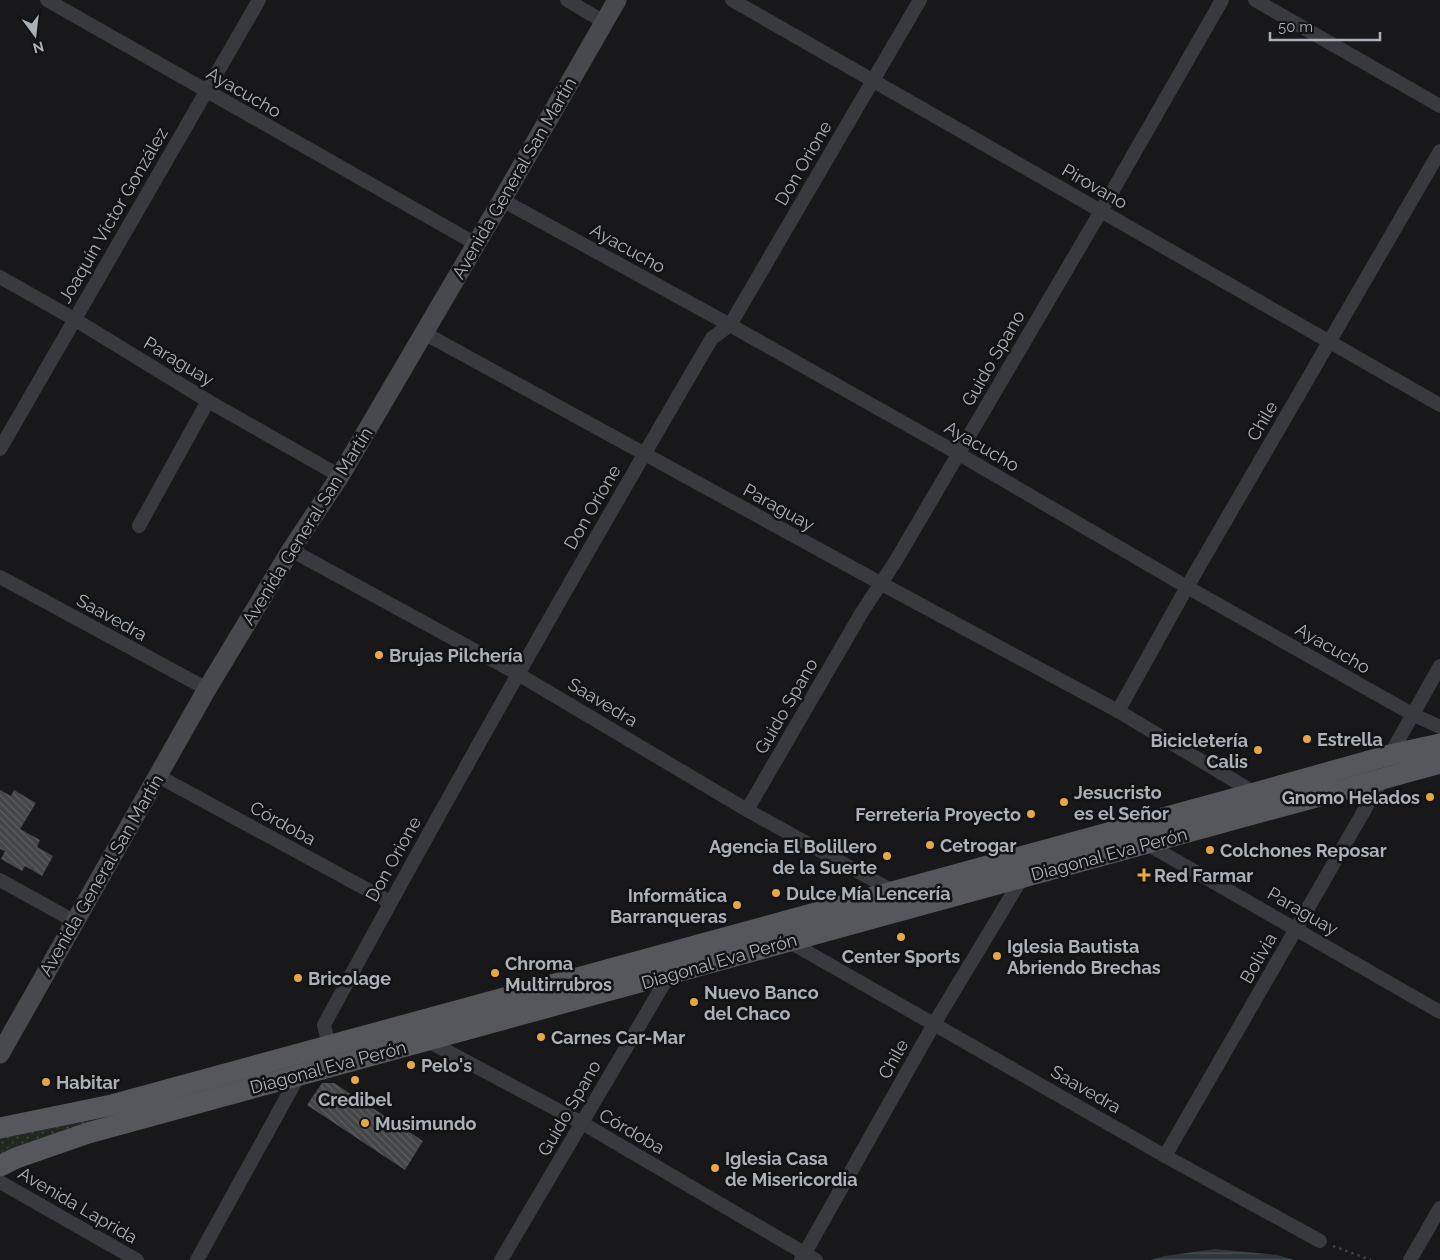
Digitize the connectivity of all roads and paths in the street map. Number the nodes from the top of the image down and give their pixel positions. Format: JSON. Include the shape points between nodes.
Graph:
{"nodes":[{"id":1,"x":47,"y":0,"type":"edge"},
{"id":2,"x":259,"y":0,"type":"edge"},
{"id":3,"x":567,"y":0,"type":"edge"},
{"id":4,"x":617,"y":0,"type":"edge"},
{"id":5,"x":732,"y":0,"type":"edge"},
{"id":6,"x":920,"y":0,"type":"edge"},
{"id":7,"x":1222,"y":0,"type":"edge"},
{"id":8,"x":1255,"y":0,"type":"edge"},
{"id":9,"x":604,"y":22,"type":"junction"},
{"id":10,"x":873,"y":80,"type":"junction"},
{"id":11,"x":206,"y":92,"type":"junction"},
{"id":12,"x":1440,"y":106,"type":"edge"},
{"id":13,"x":1440,"y":151,"type":"edge"},
{"id":14,"x":502,"y":200,"type":"junction"},
{"id":15,"x":1102,"y":212,"type":"junction"},
{"id":16,"x":476,"y":244,"type":"junction"},
{"id":17,"x":0,"y":277,"type":"edge"},
{"id":18,"x":74,"y":319,"type":"junction"},
{"id":19,"x":730,"y":325,"type":"junction"},
{"id":20,"x":424,"y":333,"type":"junction"},
{"id":21,"x":1330,"y":342,"type":"junction"},
{"id":22,"x":208,"y":400,"type":"junction"},
{"id":23,"x":1440,"y":405,"type":"edge"},
{"id":24,"x":0,"y":449,"type":"edge"},
{"id":25,"x":644,"y":454,"type":"junction"},
{"id":26,"x":959,"y":454,"type":"junction"},
{"id":27,"x":340,"y":476,"type":"junction"},
{"id":28,"x":139,"y":526,"type":"dead end"},
{"id":29,"x":291,"y":550,"type":"junction"},
{"id":30,"x":0,"y":577,"type":"edge"},
{"id":31,"x":882,"y":584,"type":"junction"},
{"id":32,"x":1187,"y":587,"type":"junction"},
{"id":33,"x":1440,"y":666,"type":"edge"},
{"id":34,"x":518,"y":674,"type":"junction"},
{"id":35,"x":207,"y":689,"type":"junction"},
{"id":36,"x":1118,"y":711,"type":"junction"},
{"id":37,"x":1412,"y":714,"type":"junction"},
{"id":38,"x":1440,"y":727,"type":"edge"},
{"id":39,"x":1440,"y":744,"type":"edge"},
{"id":40,"x":1390,"y":755,"type":"junction"},
{"id":41,"x":1440,"y":763,"type":"edge"},
{"id":42,"x":158,"y":776,"type":"junction"},
{"id":43,"x":1383,"y":778,"type":"junction"},
{"id":44,"x":1255,"y":793,"type":"junction"},
{"id":45,"x":748,"y":810,"type":"junction"},
{"id":46,"x":1147,"y":844,"type":"junction"},
{"id":47,"x":1022,"y":878,"type":"junction"},
{"id":48,"x":0,"y":880,"type":"edge"},
{"id":49,"x":893,"y":891,"type":"junction"},
{"id":50,"x":390,"y":902,"type":"junction"},
{"id":51,"x":74,"y":921,"type":"junction"},
{"id":52,"x":1296,"y":930,"type":"junction"},
{"id":53,"x":788,"y":941,"type":"junction"},
{"id":54,"x":668,"y":975,"type":"junction"},
{"id":55,"x":1440,"y":1012,"type":"edge"},
{"id":56,"x":934,"y":1024,"type":"junction"},
{"id":57,"x":426,"y":1040,"type":"junction"},
{"id":58,"x":329,"y":1046,"type":"junction"},
{"id":59,"x":0,"y":1054,"type":"edge"},
{"id":60,"x":299,"y":1075,"type":"junction"},
{"id":61,"x":582,"y":1123,"type":"junction"},
{"id":62,"x":0,"y":1128,"type":"edge"},
{"id":63,"x":1165,"y":1156,"type":"junction"},
{"id":64,"x":0,"y":1166,"type":"edge"},
{"id":65,"x":0,"y":1182,"type":"edge"},
{"id":66,"x":1440,"y":1208,"type":"edge"},
{"id":67,"x":1320,"y":1241,"type":"joint"},
{"id":68,"x":808,"y":1258,"type":"edge"},
{"id":69,"x":137,"y":1260,"type":"edge"},
{"id":70,"x":197,"y":1260,"type":"edge"},
{"id":71,"x":501,"y":1260,"type":"edge"},
{"id":72,"x":1371,"y":1260,"type":"edge"},
{"id":73,"x":1410,"y":1260,"type":"edge"}],
"edges":[{"from":1,"to":11,"type":"street","name":"Ayacucho"},
{"from":2,"to":11,"type":"street","name":"Joaquín Víctor González"},
{"from":3,"to":9,"type":"street"},
{"from":4,"to":9,"type":"street","name":"Avenida General San Martín"},
{"from":5,"to":10,"type":"street","name":"Pirovano"},
{"from":6,"to":10,"type":"street","name":"Don Orione"},
{"from":7,"to":15,"type":"street","name":"Guido Spano"},
{"from":8,"to":12,"type":"street"},
{"from":9,"to":14,"type":"street","name":"Avenida General San Martín"},
{"from":10,"to":15,"type":"street","name":"Pirovano"},
{"from":10,"to":19,"type":"street","name":"Don Orione"},
{"from":11,"to":16,"type":"street","name":"Ayacucho"},
{"from":11,"to":18,"type":"street","name":"Joaquín Víctor González"},
{"from":13,"to":21,"type":"street","name":"Chile"},
{"from":14,"to":16,"type":"street","name":"Avenida General San Martín"},
{"from":14,"to":19,"type":"street","name":"Ayacucho"},
{"from":15,"to":21,"type":"street","name":"Pirovano"},
{"from":15,"to":26,"type":"street","name":"Guido Spano"},
{"from":16,"to":20,"type":"street","name":"Avenida General San Martín"},
{"from":17,"to":18,"type":"street","name":"Paraguay"},
{"from":18,"to":22,"type":"street","name":"Paraguay"},
{"from":18,"to":24,"type":"street","name":"Joaquín Víctor González"},
{"from":19,"to":25,"type":"street","name":"Don Orione","via":[[712,338]]},
{"from":19,"to":26,"type":"street","name":"Ayacucho"},
{"from":20,"to":25,"type":"street","name":"Paraguay"},
{"from":20,"to":27,"type":"street","name":"Avenida General San Martín"},
{"from":21,"to":23,"type":"street","name":"Pirovano"},
{"from":21,"to":32,"type":"street","name":"Chile"},
{"from":22,"to":27,"type":"street","name":"Paraguay"},
{"from":22,"to":28,"type":"street"},
{"from":25,"to":31,"type":"street","name":"Paraguay"},
{"from":25,"to":34,"type":"street","name":"Don Orione"},
{"from":26,"to":31,"type":"street","name":"Guido Spano"},
{"from":26,"to":32,"type":"street","name":"Ayacucho"},
{"from":27,"to":29,"type":"street","name":"Avenida General San Martín"},
{"from":29,"to":34,"type":"street","name":"Saavedra"},
{"from":29,"to":35,"type":"street","name":"Avenida General San Martín"},
{"from":30,"to":35,"type":"street","name":"Saavedra"},
{"from":31,"to":36,"type":"street","name":"Paraguay"},
{"from":31,"to":45,"type":"street","name":"Guido Spano","via":[[862,612]]},
{"from":32,"to":36,"type":"street","name":"Chile"},
{"from":32,"to":37,"type":"street","name":"Ayacucho"},
{"from":33,"to":37,"type":"street"},
{"from":34,"to":45,"type":"street","name":"Saavedra"},
{"from":34,"to":50,"type":"street","name":"Don Orione"},
{"from":35,"to":42,"type":"street","name":"Avenida General San Martín"},
{"from":36,"to":44,"type":"street","name":"Paraguay"},
{"from":37,"to":38,"type":"street","name":"Ayacucho"},
{"from":37,"to":40,"type":"street"},
{"from":39,"to":40,"type":"main road","name":"Diagonal Eva Perón"},
{"from":40,"to":44,"type":"main road","name":"Diagonal Eva Perón"},
{"from":41,"to":43,"type":"main road","name":"Diagonal Eva Perón"},
{"from":42,"to":50,"type":"street","name":"Córdoba"},
{"from":42,"to":51,"type":"street","name":"Avenida General San Martín"},
{"from":43,"to":46,"type":"main road","name":"Diagonal Eva Perón"},
{"from":43,"to":52,"type":"street","name":"Bolivia"},
{"from":44,"to":49,"type":"main road","name":"Diagonal Eva Perón"},
{"from":45,"to":49,"type":"street","name":"Saavedra"},
{"from":46,"to":47,"type":"main road","name":"Diagonal Eva Perón"},
{"from":46,"to":52,"type":"street","name":"Paraguay"},
{"from":47,"to":53,"type":"main road","name":"Diagonal Eva Perón"},
{"from":47,"to":56,"type":"street","name":"Chile"},
{"from":48,"to":51,"type":"street"},
{"from":49,"to":58,"type":"main road","name":"Diagonal Eva Perón"},
{"from":50,"to":58,"type":"street","name":"Don Orione","via":[[324,1025]]},
{"from":51,"to":59,"type":"street","name":"Avenida General San Martín"},
{"from":52,"to":55,"type":"street","name":"Paraguay"},
{"from":52,"to":63,"type":"street","name":"Bolivia"},
{"from":53,"to":54,"type":"main road","name":"Diagonal Eva Perón"},
{"from":53,"to":56,"type":"street","name":"Saavedra"},
{"from":54,"to":57,"type":"main road","name":"Diagonal Eva Perón"},
{"from":54,"to":61,"type":"street","name":"Guido Spano"},
{"from":56,"to":63,"type":"street","name":"Saavedra"},
{"from":56,"to":68,"type":"street","name":"Chile"},
{"from":57,"to":60,"type":"main road","name":"Diagonal Eva Perón"},
{"from":57,"to":61,"type":"street","name":"Córdoba"},
{"from":58,"to":62,"type":"main road","name":"Diagonal Eva Perón","via":[[112,1105]]},
{"from":60,"to":64,"type":"main road","name":"Diagonal Eva Perón","via":[[88,1133]]},
{"from":60,"to":70,"type":"street"},
{"from":61,"to":68,"type":"street","name":"Córdoba"},
{"from":61,"to":71,"type":"street","name":"Guido Spano"},
{"from":63,"to":67,"type":"street","name":"Saavedra"},
{"from":65,"to":69,"type":"street","name":"Avenida Laprida"},
{"from":66,"to":73,"type":"street"},
{"from":67,"to":72,"type":"path"}]}
